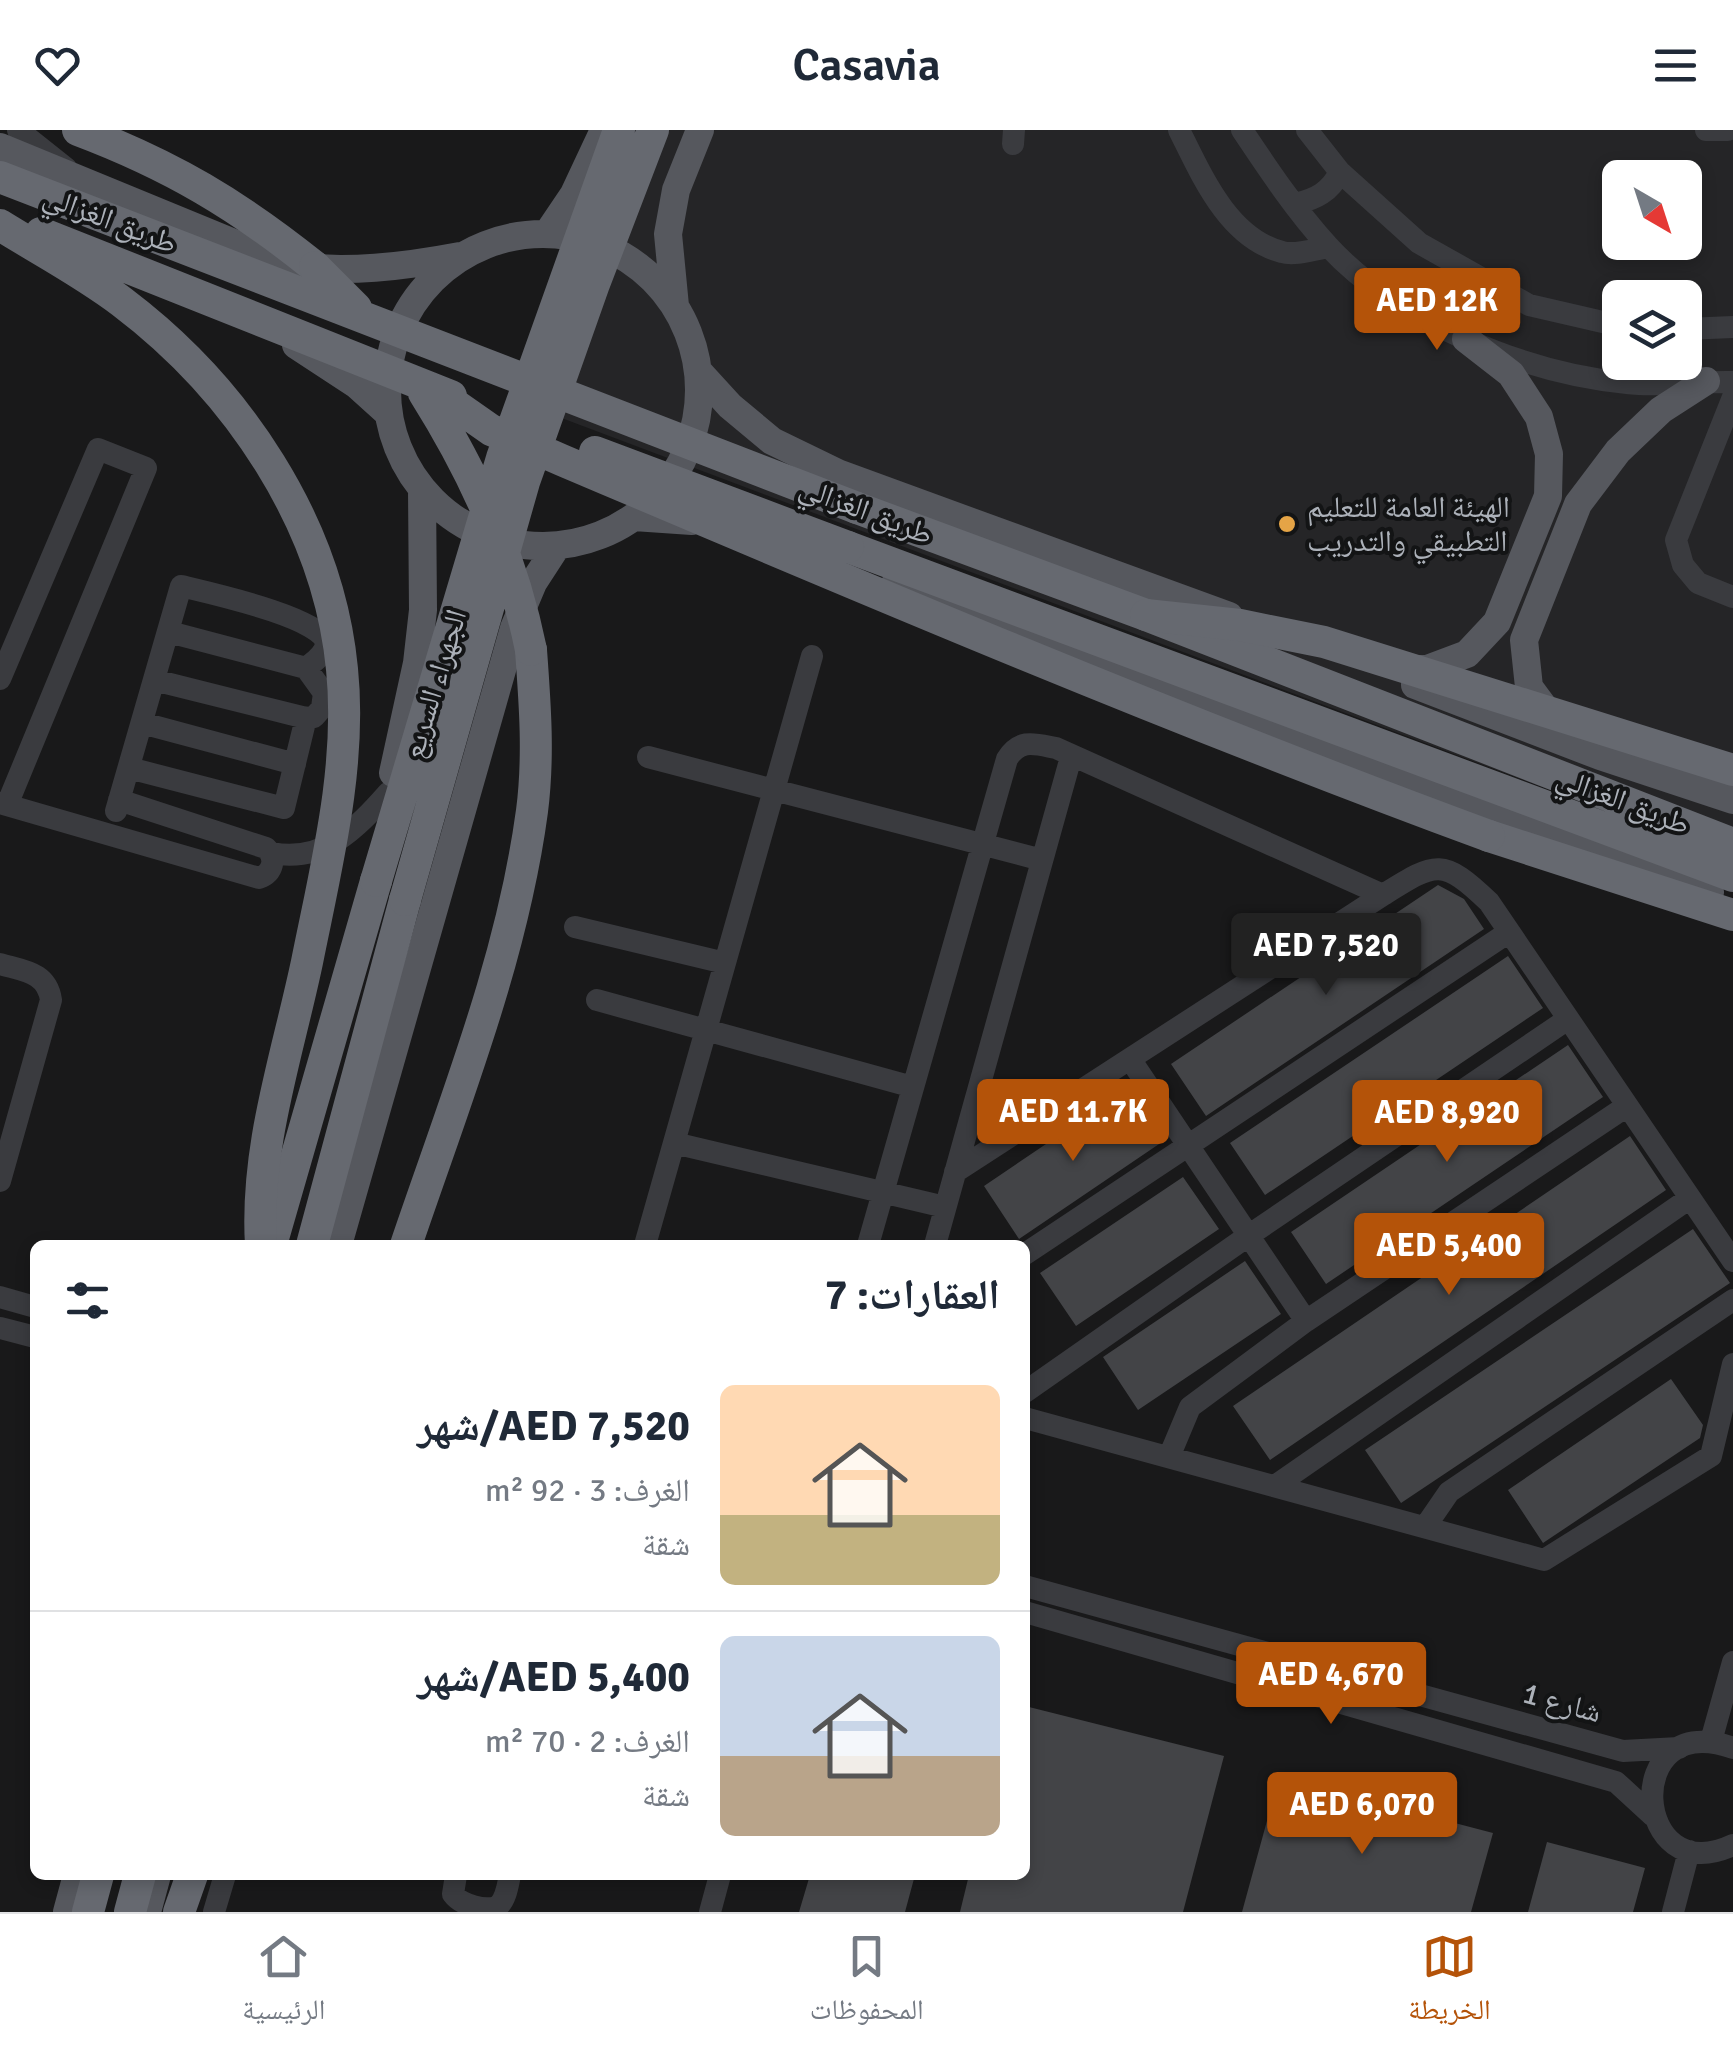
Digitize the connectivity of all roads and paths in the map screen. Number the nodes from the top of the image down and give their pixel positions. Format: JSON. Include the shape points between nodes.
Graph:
{"nodes":[{"id":1,"x":18,"y":130,"type":"edge"},
{"id":2,"x":78,"y":130,"type":"edge"},
{"id":3,"x":604,"y":130,"type":"edge"},
{"id":4,"x":618,"y":130,"type":"edge"},
{"id":5,"x":653,"y":130,"type":"edge"},
{"id":6,"x":700,"y":130,"type":"edge"},
{"id":7,"x":1179,"y":130,"type":"edge"},
{"id":8,"x":1242,"y":130,"type":"edge"},
{"id":9,"x":1308,"y":130,"type":"edge"},
{"id":10,"x":1706,"y":130,"type":"edge"},
{"id":11,"x":1728,"y":130,"type":"edge"},
{"id":12,"x":0,"y":146,"type":"edge"},
{"id":13,"x":1340,"y":172,"type":"junction"},
{"id":14,"x":76,"y":176,"type":"junction"},
{"id":15,"x":0,"y":177,"type":"edge"},
{"id":16,"x":1295,"y":204,"type":"junction"},
{"id":17,"x":0,"y":225,"type":"edge"},
{"id":18,"x":547,"y":234,"type":"junction"},
{"id":19,"x":1329,"y":247,"type":"junction"},
{"id":20,"x":466,"y":255,"type":"junction"},
{"id":21,"x":675,"y":308,"type":"junction"},
{"id":22,"x":1602,"y":322,"type":"edge"},
{"id":23,"x":1733,"y":327,"type":"edge"},
{"id":24,"x":1702,"y":328,"type":"edge"},
{"id":25,"x":1466,"y":339,"type":"junction"},
{"id":26,"x":698,"y":370,"type":"junction"},
{"id":27,"x":1719,"y":381,"type":"edge"},
{"id":28,"x":432,"y":388,"type":"junction"},
{"id":29,"x":1733,"y":397,"type":"edge"},
{"id":30,"x":388,"y":413,"type":"junction"},
{"id":31,"x":422,"y":490,"type":"junction"},
{"id":32,"x":634,"y":516,"type":"junction"},
{"id":33,"x":557,"y":546,"type":"junction"},
{"id":34,"x":1733,"y":597,"type":"edge"},
{"id":35,"x":1146,"y":615,"type":"junction"},
{"id":36,"x":169,"y":632,"type":"junction"},
{"id":37,"x":812,"y":656,"type":"dead end"},
{"id":38,"x":1368,"y":667,"type":"junction"},
{"id":39,"x":306,"y":668,"type":"junction"},
{"id":40,"x":0,"y":679,"type":"edge"},
{"id":41,"x":154,"y":680,"type":"junction"},
{"id":42,"x":306,"y":718,"type":"junction"},
{"id":43,"x":142,"y":723,"type":"junction"},
{"id":44,"x":1600,"y":756,"type":"junction"},
{"id":45,"x":648,"y":757,"type":"dead end"},
{"id":46,"x":1071,"y":757,"type":"junction"},
{"id":47,"x":295,"y":764,"type":"junction"},
{"id":48,"x":129,"y":768,"type":"junction"},
{"id":49,"x":1733,"y":770,"type":"edge"},
{"id":50,"x":773,"y":792,"type":"junction"},
{"id":51,"x":388,"y":793,"type":"junction"},
{"id":52,"x":120,"y":800,"type":"junction"},
{"id":53,"x":1733,"y":800,"type":"edge"},
{"id":54,"x":4,"y":804,"type":"edge"},
{"id":55,"x":110,"y":834,"type":"junction"},
{"id":56,"x":982,"y":845,"type":"junction"},
{"id":57,"x":272,"y":854,"type":"junction"},
{"id":58,"x":1042,"y":860,"type":"junction"},
{"id":59,"x":1729,"y":867,"type":"edge"},
{"id":60,"x":1383,"y":894,"type":"junction"},
{"id":61,"x":1733,"y":901,"type":"edge"},
{"id":62,"x":1733,"y":915,"type":"edge"},
{"id":63,"x":574,"y":927,"type":"dead end"},
{"id":64,"x":1509,"y":932,"type":"junction"},
{"id":65,"x":725,"y":963,"type":"junction"},
{"id":66,"x":0,"y":964,"type":"edge"},
{"id":67,"x":597,"y":1000,"type":"dead end"},
{"id":68,"x":1568,"y":1019,"type":"junction"},
{"id":69,"x":706,"y":1030,"type":"junction"},
{"id":70,"x":1130,"y":1059,"type":"junction"},
{"id":71,"x":914,"y":1087,"type":"junction"},
{"id":72,"x":1627,"y":1106,"type":"junction"},
{"id":73,"x":674,"y":1143,"type":"junction"},
{"id":74,"x":1187,"y":1146,"type":"junction"},
{"id":75,"x":955,"y":1172,"type":"junction"},
{"id":76,"x":0,"y":1181,"type":"edge"},
{"id":77,"x":883,"y":1192,"type":"junction"},
{"id":78,"x":1690,"y":1198,"type":"junction"},
{"id":79,"x":946,"y":1206,"type":"junction"},
{"id":80,"x":1248,"y":1236,"type":"junction"},
{"id":81,"x":258,"y":1240,"type":"edge"},
{"id":82,"x":259,"y":1240,"type":"edge"},
{"id":83,"x":272,"y":1240,"type":"edge"},
{"id":84,"x":313,"y":1240,"type":"edge"},
{"id":85,"x":339,"y":1240,"type":"edge"},
{"id":86,"x":408,"y":1240,"type":"edge"},
{"id":87,"x":647,"y":1240,"type":"edge"},
{"id":88,"x":869,"y":1240,"type":"edge"},
{"id":89,"x":936,"y":1240,"type":"edge"},
{"id":90,"x":1030,"y":1251,"type":"edge"},
{"id":91,"x":1733,"y":1261,"type":"edge"},
{"id":92,"x":0,"y":1297,"type":"edge"},
{"id":93,"x":1733,"y":1300,"type":"edge"},
{"id":94,"x":30,"y":1306,"type":"edge"},
{"id":95,"x":1306,"y":1320,"type":"junction"},
{"id":96,"x":0,"y":1328,"type":"edge"},
{"id":97,"x":30,"y":1336,"type":"edge"},
{"id":98,"x":1733,"y":1364,"type":"edge"},
{"id":99,"x":1030,"y":1389,"type":"edge"},
{"id":100,"x":1030,"y":1419,"type":"edge"},
{"id":101,"x":1169,"y":1458,"type":"junction"},
{"id":102,"x":1275,"y":1486,"type":"junction"},
{"id":103,"x":1425,"y":1528,"type":"junction"},
{"id":104,"x":1030,"y":1587,"type":"edge"},
{"id":105,"x":1030,"y":1613,"type":"edge"},
{"id":106,"x":1733,"y":1662,"type":"edge"},
{"id":107,"x":1722,"y":1745,"type":"edge"},
{"id":108,"x":1679,"y":1748,"type":"junction"},
{"id":109,"x":1653,"y":1816,"type":"junction"},
{"id":110,"x":1733,"y":1845,"type":"edge"},
{"id":111,"x":1690,"y":1850,"type":"junction"},
{"id":112,"x":76,"y":1880,"type":"edge"},
{"id":113,"x":97,"y":1880,"type":"edge"},
{"id":114,"x":139,"y":1880,"type":"edge"},
{"id":115,"x":156,"y":1880,"type":"edge"},
{"id":116,"x":190,"y":1880,"type":"edge"},
{"id":117,"x":224,"y":1880,"type":"edge"},
{"id":118,"x":455,"y":1880,"type":"edge"},
{"id":119,"x":509,"y":1880,"type":"edge"},
{"id":120,"x":719,"y":1880,"type":"edge"},
{"id":121,"x":734,"y":1880,"type":"edge"},
{"id":122,"x":67,"y":1912,"type":"edge"},
{"id":123,"x":88,"y":1912,"type":"edge"},
{"id":124,"x":130,"y":1912,"type":"edge"},
{"id":125,"x":146,"y":1912,"type":"edge"},
{"id":126,"x":179,"y":1912,"type":"edge"},
{"id":127,"x":214,"y":1912,"type":"edge"},
{"id":128,"x":710,"y":1912,"type":"edge"},
{"id":129,"x":725,"y":1912,"type":"edge"},
{"id":130,"x":1673,"y":1912,"type":"edge"}],
"edges":[{"from":1,"to":14,"type":"street"},
{"from":2,"to":86,"type":"highway","bridge":true,"via":[[205,187],[315,267],[365,317],[450,435],[491,515],[522,604],[537,730],[532,810],[490,998]]},
{"from":3,"to":18,"type":"main road"},
{"from":4,"to":83,"type":"highway","name":"الجهراء السريع","bridge":true,"via":[[502,458]]},
{"from":5,"to":84,"type":"highway","name":"الجهراء السريع","bridge":true,"via":[[524,482]]},
{"from":6,"to":21,"type":"main road","via":[[676,190],[668,234]]},
{"from":7,"to":19,"type":"street","via":[[1213,194],[1244,234],[1284,254]]},
{"from":8,"to":16,"type":"street"},
{"from":9,"to":13,"type":"street"},
{"from":10,"to":11,"type":"street"},
{"from":12,"to":14,"type":"main road","name":"طريق الغزالي"},
{"from":13,"to":16,"type":"street","via":[[1315,200]]},
{"from":13,"to":22,"type":"street","via":[[1418,243],[1529,305]]},
{"from":14,"to":20,"type":"main road","name":"طريق الغزالي","via":[[290,266],[395,268]]},
{"from":15,"to":35,"type":"highway","name":"طريق الغزالي","bridge":true},
{"from":16,"to":19,"type":"street"},
{"from":17,"to":28,"type":"highway","name":"طريق الغزالي","bridge":true},
{"from":17,"to":30,"type":"main road","name":"طريق الغزالي","via":[[305,349]]},
{"from":17,"to":81,"type":"highway","bridge":true,"via":[[121,301],[238,416],[298,514],[334,617],[344,725],[336,809],[263,1153]]},
{"from":18,"to":20,"type":"main road","via":[[505,239]]},
{"from":18,"to":21,"type":"main road","via":[[590,242],[630,260]]},
{"from":19,"to":25,"type":"street","via":[[1403,305]]},
{"from":20,"to":30,"type":"main road","via":[[429,284],[403,322],[388,367]]},
{"from":21,"to":26,"type":"main road"},
{"from":23,"to":24,"type":"street"},
{"from":25,"to":27,"type":"street","via":[[1560,374],[1630,384]]},
{"from":25,"to":38,"type":"main road","via":[[1511,374],[1539,416],[1549,454],[1548,496],[1497,622],[1467,654],[1427,669]]},
{"from":26,"to":32,"type":"main road","via":[[695,422],[678,467]]},
{"from":26,"to":38,"type":"main road","name":"طريق الغزالي","via":[[772,441],[840,474]]},
{"from":27,"to":44,"type":"main road","via":[[1661,410],[1618,451],[1578,504],[1524,640],[1528,687],[1552,719]]},
{"from":28,"to":59,"type":"highway","name":"طريق الغزالي","bridge":true},
{"from":28,"to":62,"type":"highway","bridge":true,"via":[[490,430],[942,622],[1489,836]]},
{"from":29,"to":34,"type":"street","via":[[1676,540],[1683,566],[1698,583]]},
{"from":30,"to":31,"type":"main road","via":[[400,454]]},
{"from":31,"to":33,"type":"main road","via":[[468,528],[496,540]]},
{"from":31,"to":51,"type":"main road","name":"الجهراء السريع","via":[[424,610]]},
{"from":32,"to":33,"type":"main road","via":[[610,531]]},
{"from":32,"to":61,"type":"main road","name":"طريق الغزالي","via":[[752,530]]},
{"from":33,"to":85,"type":"main road","name":"الجهراء السريع","via":[[514,628]]},
{"from":35,"to":49,"type":"highway","bridge":true,"via":[[1324,642]]},
{"from":35,"to":59,"type":"highway","name":"طريق الغزالي","bridge":true},
{"from":36,"to":39,"type":"street"},
{"from":36,"to":39,"type":"street","via":[[181,586],[301,620],[323,634],[324,652]]},
{"from":36,"to":41,"type":"street"},
{"from":37,"to":50,"type":"street"},
{"from":38,"to":44,"type":"main road","name":"طريق الغزالي"},
{"from":39,"to":42,"type":"street","via":[[324,692],[322,708]]},
{"from":40,"to":54,"type":"street","via":[[98,449],[146,468]]},
{"from":41,"to":42,"type":"street"},
{"from":41,"to":43,"type":"street"},
{"from":42,"to":47,"type":"street"},
{"from":43,"to":47,"type":"street"},
{"from":43,"to":48,"type":"street"},
{"from":44,"to":53,"type":"main road","name":"طريق الغزالي"},
{"from":45,"to":50,"type":"street"},
{"from":46,"to":56,"type":"street","via":[[1027,742],[1014,748]]},
{"from":46,"to":58,"type":"street"},
{"from":46,"to":60,"type":"street"},
{"from":47,"to":48,"type":"street","via":[[284,808]]},
{"from":48,"to":52,"type":"street"},
{"from":50,"to":56,"type":"street"},
{"from":50,"to":65,"type":"street"},
{"from":51,"to":57,"type":"street","via":[[364,820],[316,852]]},
{"from":51,"to":82,"type":"main road","name":"الجهراء السريع"},
{"from":52,"to":55,"type":"street"},
{"from":52,"to":57,"type":"street"},
{"from":54,"to":55,"type":"street"},
{"from":55,"to":57,"type":"street","via":[[259,878],[270,871]]},
{"from":56,"to":58,"type":"street"},
{"from":56,"to":71,"type":"street"},
{"from":58,"to":75,"type":"street"},
{"from":60,"to":64,"type":"street","via":[[1441,867],[1462,876]]},
{"from":60,"to":70,"type":"street"},
{"from":63,"to":65,"type":"street"},
{"from":64,"to":68,"type":"street"},
{"from":64,"to":74,"type":"street"},
{"from":65,"to":69,"type":"street"},
{"from":66,"to":76,"type":"street","via":[[42,978],[51,1000]]},
{"from":67,"to":69,"type":"street"},
{"from":68,"to":72,"type":"street"},
{"from":68,"to":80,"type":"street"},
{"from":69,"to":71,"type":"street"},
{"from":69,"to":73,"type":"street"},
{"from":70,"to":74,"type":"street"},
{"from":70,"to":75,"type":"street"},
{"from":71,"to":77,"type":"street"},
{"from":72,"to":78,"type":"street"},
{"from":72,"to":95,"type":"street"},
{"from":73,"to":77,"type":"street"},
{"from":73,"to":87,"type":"street"},
{"from":74,"to":80,"type":"street"},
{"from":74,"to":90,"type":"street"},
{"from":75,"to":79,"type":"street"},
{"from":77,"to":79,"type":"street"},
{"from":77,"to":88,"type":"street"},
{"from":78,"to":91,"type":"street"},
{"from":78,"to":102,"type":"street"},
{"from":79,"to":89,"type":"street"},
{"from":80,"to":95,"type":"street"},
{"from":80,"to":99,"type":"street"},
{"from":92,"to":94,"type":"street"},
{"from":93,"to":103,"type":"street","via":[[1450,1492]]},
{"from":95,"to":101,"type":"street","via":[[1190,1407]]},
{"from":96,"to":97,"type":"street"},
{"from":98,"to":103,"type":"street","via":[[1711,1456],[1544,1560]]},
{"from":100,"to":101,"type":"street"},
{"from":101,"to":102,"type":"street"},
{"from":102,"to":103,"type":"street"},
{"from":104,"to":108,"type":"street","name":"شارع 1","via":[[1623,1751]]},
{"from":105,"to":109,"type":"street","name":"شارع 1","via":[[1616,1782]]},
{"from":106,"to":107,"type":"street"},
{"from":107,"to":108,"type":"street","name":"شارع 1"},
{"from":108,"to":109,"type":"street","via":[[1654,1777]]},
{"from":109,"to":111,"type":"street","name":"شارع 1","via":[[1674,1843]]},
{"from":110,"to":111,"type":"street"},
{"from":111,"to":130,"type":"street"},
{"from":112,"to":122,"type":"main road"},
{"from":113,"to":123,"type":"highway"},
{"from":114,"to":124,"type":"highway"},
{"from":115,"to":125,"type":"main road"},
{"from":116,"to":126,"type":"highway"},
{"from":117,"to":127,"type":"street"},
{"from":118,"to":119,"type":"street","via":[[457,1900],[494,1908],[502,1904]]},
{"from":120,"to":128,"type":"street"},
{"from":121,"to":129,"type":"street"}]}
